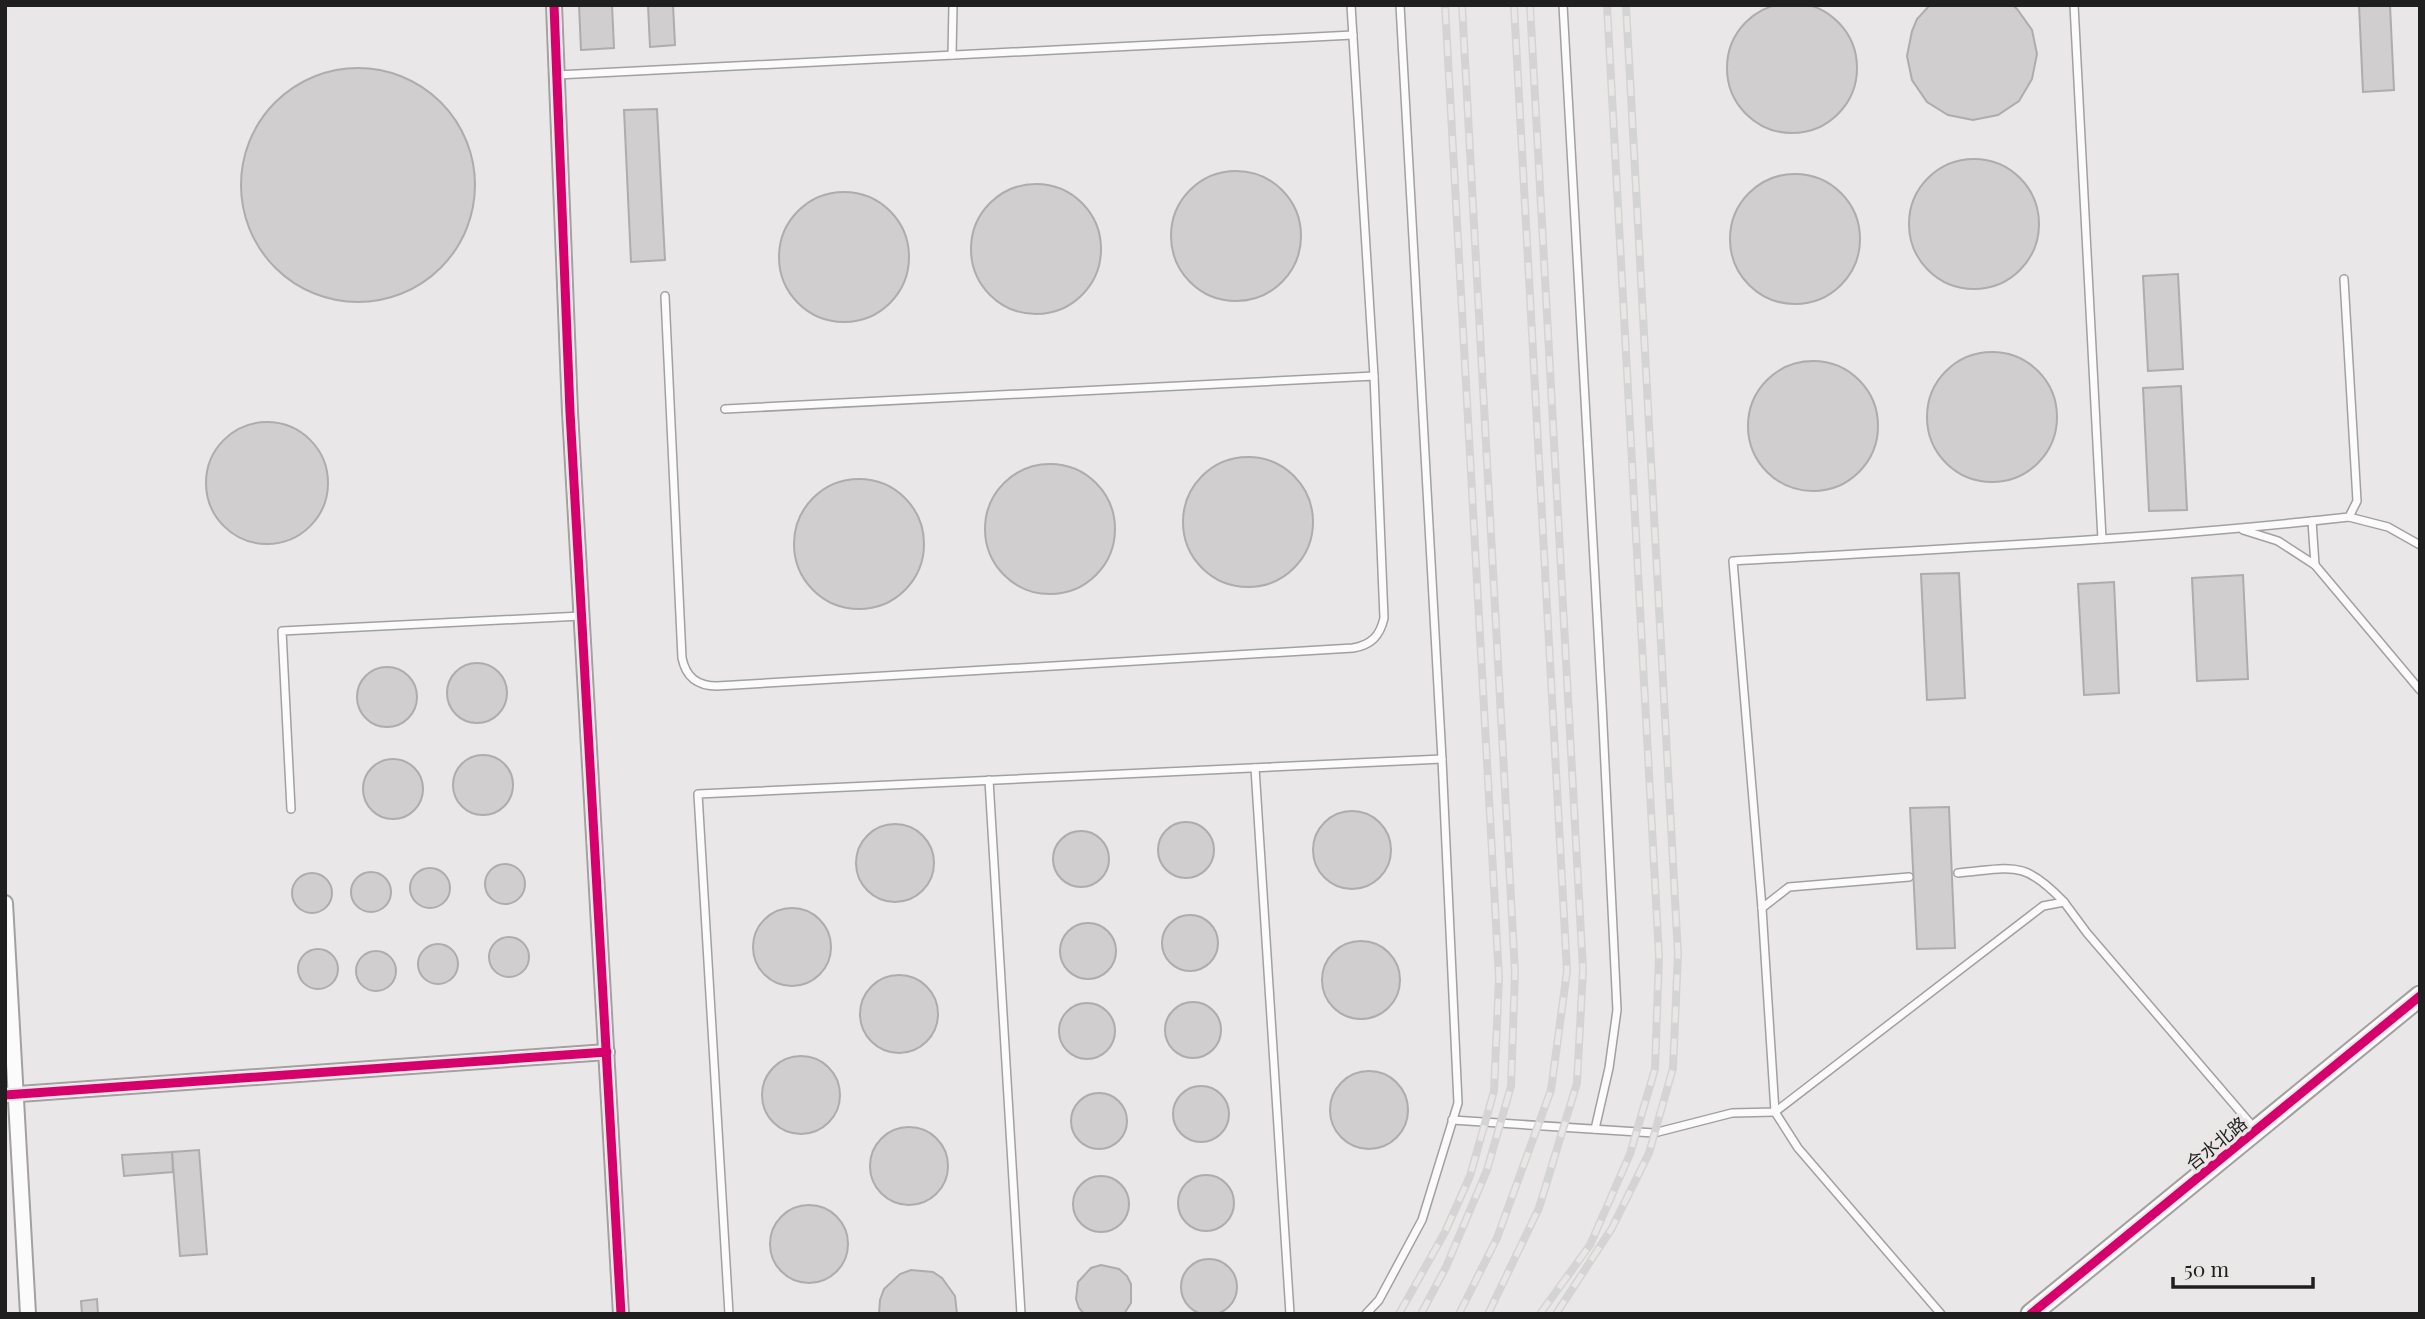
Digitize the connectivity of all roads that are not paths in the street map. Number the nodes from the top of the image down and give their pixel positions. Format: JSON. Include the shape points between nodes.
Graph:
{"nodes":[{"id":1,"x":554,"y":5,"type":"edge"},
{"id":2,"x":953,"y":5,"type":"edge"},
{"id":3,"x":1351,"y":5,"type":"edge"},
{"id":4,"x":1399,"y":5,"type":"edge"},
{"id":5,"x":1563,"y":5,"type":"edge"},
{"id":6,"x":2074,"y":5,"type":"edge"},
{"id":7,"x":1353,"y":35,"type":"junction"},
{"id":8,"x":952,"y":55,"type":"junction"},
{"id":9,"x":557,"y":75,"type":"junction"},
{"id":10,"x":2344,"y":279,"type":"dead end"},
{"id":11,"x":664,"y":296,"type":"dead end"},
{"id":12,"x":1374,"y":376,"type":"junction"},
{"id":13,"x":725,"y":410,"type":"dead end"},
{"id":14,"x":2349,"y":517,"type":"junction"},
{"id":15,"x":2312,"y":521,"type":"junction"},
{"id":16,"x":2239,"y":528,"type":"junction"},
{"id":17,"x":2102,"y":539,"type":"junction"},
{"id":18,"x":2420,"y":545,"type":"edge"},
{"id":19,"x":2315,"y":565,"type":"junction"},
{"id":20,"x":582,"y":616,"type":"junction"},
{"id":21,"x":2420,"y":691,"type":"edge"},
{"id":22,"x":1442,"y":760,"type":"junction"},
{"id":23,"x":1255,"y":768,"type":"junction"},
{"id":24,"x":989,"y":780,"type":"junction"},
{"id":25,"x":292,"y":809,"type":"dead end"},
{"id":26,"x":1958,"y":873,"type":"dead end"},
{"id":27,"x":1909,"y":877,"type":"dead end"},
{"id":28,"x":2064,"y":902,"type":"junction"},
{"id":29,"x":5,"y":903,"type":"edge"},
{"id":30,"x":1762,"y":908,"type":"junction"},
{"id":31,"x":2420,"y":996,"type":"edge"},
{"id":32,"x":607,"y":1052,"type":"junction"},
{"id":33,"x":10,"y":1094,"type":"edge"},
{"id":34,"x":1775,"y":1112,"type":"junction"},
{"id":35,"x":1452,"y":1120,"type":"junction"},
{"id":36,"x":1595,"y":1129,"type":"junction"},
{"id":37,"x":2257,"y":1131,"type":"junction"},
{"id":38,"x":28,"y":1314,"type":"edge"},
{"id":39,"x":621,"y":1314,"type":"edge"},
{"id":40,"x":729,"y":1314,"type":"edge"},
{"id":41,"x":1021,"y":1314,"type":"edge"},
{"id":42,"x":1290,"y":1314,"type":"edge"},
{"id":43,"x":1366,"y":1314,"type":"edge"},
{"id":44,"x":1941,"y":1314,"type":"edge"},
{"id":45,"x":2031,"y":1314,"type":"edge"}],
"edges":[{"from":1,"to":9,"type":"street"},
{"from":2,"to":8,"type":"lane"},
{"from":3,"to":7,"type":"lane"},
{"from":4,"to":22,"type":"lane"},
{"from":5,"to":36,"type":"lane","via":[[1617,1010]]},
{"from":6,"to":17,"type":"lane"},
{"from":7,"to":8,"type":"lane"},
{"from":7,"to":12,"type":"lane"},
{"from":8,"to":9,"type":"lane"},
{"from":9,"to":20,"type":"street"},
{"from":10,"to":14,"type":"lane","via":[[2357,501]]},
{"from":11,"to":12,"type":"lane","via":[[682,658],[689,676],[707,686],[1363,647],[1378,636],[1384,618]]},
{"from":12,"to":13,"type":"lane"},
{"from":14,"to":15,"type":"lane"},
{"from":14,"to":18,"type":"lane","via":[[2388,527]]},
{"from":15,"to":16,"type":"lane"},
{"from":15,"to":19,"type":"lane"},
{"from":16,"to":17,"type":"lane"},
{"from":16,"to":19,"type":"lane","via":[[2277,541]]},
{"from":17,"to":30,"type":"lane","via":[[1733,561]]},
{"from":19,"to":21,"type":"lane"},
{"from":20,"to":25,"type":"lane","via":[[282,631]]},
{"from":20,"to":32,"type":"street"},
{"from":22,"to":23,"type":"lane"},
{"from":22,"to":35,"type":"lane","via":[[1458,1103]]},
{"from":23,"to":24,"type":"lane"},
{"from":23,"to":42,"type":"lane"},
{"from":24,"to":40,"type":"lane","via":[[698,794]]},
{"from":24,"to":41,"type":"lane"},
{"from":26,"to":28,"type":"lane","via":[[2016,867],[2043,880]]},
{"from":27,"to":30,"type":"lane","via":[[1790,887]]},
{"from":28,"to":34,"type":"lane","via":[[2043,906]]},
{"from":28,"to":37,"type":"lane"},
{"from":29,"to":33,"type":"street"},
{"from":30,"to":34,"type":"lane"},
{"from":31,"to":37,"type":"street","name":"合水北路"},
{"from":32,"to":33,"type":"street"},
{"from":32,"to":39,"type":"street"},
{"from":33,"to":38,"type":"street"},
{"from":34,"to":36,"type":"lane","via":[[1732,1113],[1654,1133]]},
{"from":34,"to":44,"type":"lane","via":[[1798,1148]]},
{"from":35,"to":36,"type":"lane"},
{"from":35,"to":43,"type":"lane","via":[[1422,1220],[1379,1300]]},
{"from":37,"to":45,"type":"street","name":"合水北路"}]}
